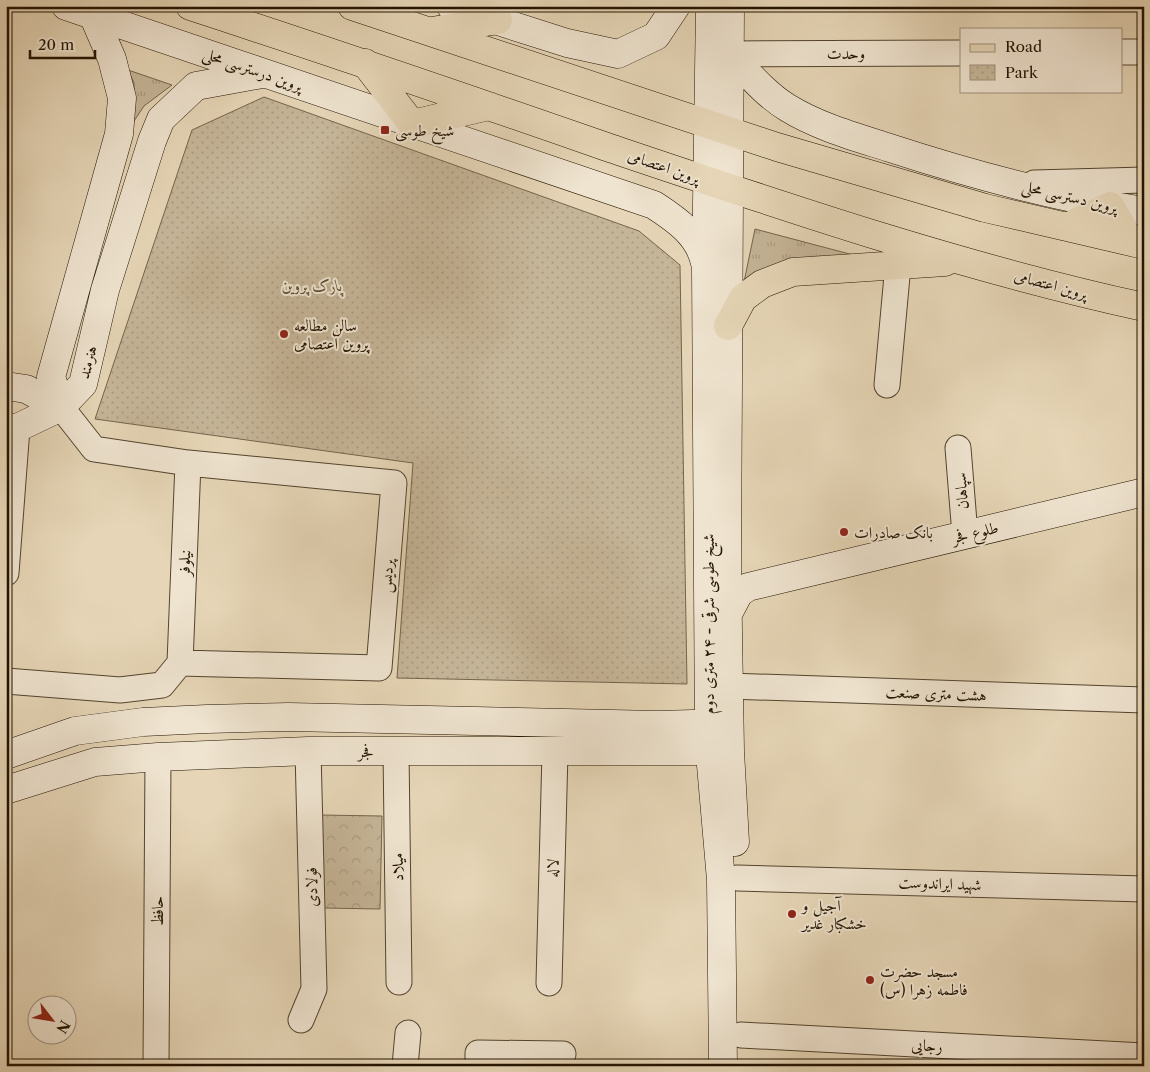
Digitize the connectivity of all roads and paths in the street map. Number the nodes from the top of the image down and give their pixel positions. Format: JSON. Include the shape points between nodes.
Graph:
{"nodes":[{"id":1,"x":66,"y":6,"type":"edge"},
{"id":2,"x":190,"y":6,"type":"edge"},
{"id":3,"x":352,"y":6,"type":"edge"},
{"id":4,"x":399,"y":6,"type":"edge"},
{"id":5,"x":450,"y":6,"type":"edge"},
{"id":6,"x":676,"y":6,"type":"edge"},
{"id":7,"x":710,"y":6,"type":"edge"},
{"id":8,"x":730,"y":6,"type":"edge"},
{"id":9,"x":93,"y":15,"type":"junction"},
{"id":10,"x":498,"y":20,"type":"junction"},
{"id":11,"x":428,"y":32,"type":"junction"},
{"id":12,"x":1122,"y":52,"type":"edge"},
{"id":13,"x":1144,"y":52,"type":"edge"},
{"id":14,"x":960,"y":53,"type":"edge"},
{"id":15,"x":730,"y":54,"type":"junction"},
{"id":16,"x":365,"y":64,"type":"junction"},
{"id":17,"x":264,"y":73,"type":"junction"},
{"id":18,"x":489,"y":106,"type":"junction"},
{"id":19,"x":412,"y":124,"type":"junction"},
{"id":20,"x":719,"y":127,"type":"junction"},
{"id":21,"x":119,"y":134,"type":"junction"},
{"id":22,"x":152,"y":141,"type":"junction"},
{"id":23,"x":1144,"y":180,"type":"edge"},
{"id":24,"x":1006,"y":182,"type":"junction"},
{"id":25,"x":718,"y":185,"type":"junction"},
{"id":26,"x":1110,"y":206,"type":"junction"},
{"id":27,"x":1144,"y":211,"type":"edge"},
{"id":28,"x":1067,"y":227,"type":"junction"},
{"id":29,"x":1138,"y":244,"type":"edge"},
{"id":30,"x":963,"y":261,"type":"junction"},
{"id":31,"x":898,"y":265,"type":"junction"},
{"id":32,"x":706,"y":270,"type":"junction"},
{"id":33,"x":1144,"y":307,"type":"edge"},
{"id":34,"x":728,"y":326,"type":"junction"},
{"id":35,"x":6,"y":386,"type":"edge"},
{"id":36,"x":887,"y":386,"type":"dead end"},
{"id":37,"x":61,"y":407,"type":"junction"},
{"id":38,"x":12,"y":427,"type":"edge"},
{"id":39,"x":958,"y":448,"type":"dead end"},
{"id":40,"x":188,"y":463,"type":"junction"},
{"id":41,"x":1144,"y":492,"type":"edge"},
{"id":42,"x":965,"y":535,"type":"junction"},
{"id":43,"x":6,"y":573,"type":"edge"},
{"id":44,"x":729,"y":612,"type":"junction"},
{"id":45,"x":709,"y":662,"type":"junction"},
{"id":46,"x":180,"y":663,"type":"junction"},
{"id":47,"x":6,"y":681,"type":"edge"},
{"id":48,"x":729,"y":686,"type":"junction"},
{"id":49,"x":1144,"y":700,"type":"edge"},
{"id":50,"x":719,"y":723,"type":"junction"},
{"id":51,"x":658,"y":725,"type":"junction"},
{"id":52,"x":308,"y":751,"type":"junction"},
{"id":53,"x":720,"y":751,"type":"junction"},
{"id":54,"x":396,"y":752,"type":"junction"},
{"id":55,"x":555,"y":752,"type":"junction"},
{"id":56,"x":659,"y":752,"type":"junction"},
{"id":57,"x":6,"y":755,"type":"edge"},
{"id":58,"x":158,"y":757,"type":"junction"},
{"id":59,"x":6,"y":790,"type":"edge"},
{"id":60,"x":713,"y":803,"type":"junction"},
{"id":61,"x":737,"y":878,"type":"junction"},
{"id":62,"x":1144,"y":890,"type":"edge"},
{"id":63,"x":399,"y":982,"type":"dead end"},
{"id":64,"x":549,"y":984,"type":"dead end"},
{"id":65,"x":301,"y":1020,"type":"dead end"},
{"id":66,"x":408,"y":1033,"type":"dead end"},
{"id":67,"x":741,"y":1035,"type":"junction"},
{"id":68,"x":563,"y":1054,"type":"dead end"},
{"id":69,"x":1144,"y":1056,"type":"edge"},
{"id":70,"x":156,"y":1066,"type":"edge"},
{"id":71,"x":405,"y":1066,"type":"edge"},
{"id":72,"x":478,"y":1066,"type":"edge"},
{"id":73,"x":723,"y":1066,"type":"edge"},
{"id":74,"x":741,"y":1066,"type":"edge"}],
"edges":[{"from":1,"to":9,"type":"main road","name":"پروین درسترسی محلی"},
{"from":2,"to":16,"type":"main road","name":"پروین اعتصامی"},
{"from":3,"to":11,"type":"main road"},
{"from":4,"to":11,"type":"main road"},
{"from":5,"to":10,"type":"main road"},
{"from":6,"to":10,"type":"main road","via":[[656,36],[618,54]]},
{"from":7,"to":20,"type":"main road"},
{"from":8,"to":15,"type":"main road"},
{"from":9,"to":17,"type":"main road","name":"پروین درسترسی محلی"},
{"from":9,"to":21,"type":"main road","name":"هنرمند","via":[[112,59],[122,98]]},
{"from":10,"to":11,"type":"main road"},
{"from":11,"to":20,"type":"main road"},
{"from":12,"to":13,"type":"street"},
{"from":14,"to":15,"type":"street","name":"وحدت"},
{"from":15,"to":20,"type":"main road"},
{"from":15,"to":24,"type":"main road","name":"پروین دسترسی محلی","via":[[787,108],[840,131]]},
{"from":16,"to":18,"type":"main road","name":"پروین اعتصامی"},
{"from":16,"to":19,"type":"main road"},
{"from":17,"to":19,"type":"main road","name":"پروین درسترسی محلی"},
{"from":17,"to":22,"type":"main road","name":"هنرمند","via":[[196,86],[162,119]]},
{"from":18,"to":19,"type":"main road"},
{"from":18,"to":25,"type":"main road","name":"پروین اعتصامی"},
{"from":19,"to":32,"type":"main road","name":"پروین درسترسی محلی","via":[[654,206],[681,223],[703,252]]},
{"from":20,"to":25,"type":"main road"},
{"from":20,"to":28,"type":"main road","via":[[985,208]]},
{"from":21,"to":22,"type":"main road"},
{"from":21,"to":37,"type":"main road","name":"هنرمند","via":[[51,377]]},
{"from":22,"to":37,"type":"main road","name":"هنرمند","via":[[105,290],[83,384]]},
{"from":23,"to":24,"type":"street"},
{"from":24,"to":26,"type":"main road","name":"پروین دسترسی محلی"},
{"from":25,"to":30,"type":"main road","name":"پروین اعتصامی"},
{"from":25,"to":32,"type":"main road","name":"شیخ طوسی شرقی - ۲۴ متری دوم"},
{"from":25,"to":34,"type":"main road","name":"شیخ طوسی شرقی - ۲۴ متری دوم"},
{"from":26,"to":27,"type":"main road","name":"پروین دسترسی محلی"},
{"from":26,"to":28,"type":"main road"},
{"from":26,"to":29,"type":"main road"},
{"from":28,"to":29,"type":"main road"},
{"from":30,"to":31,"type":"main road"},
{"from":30,"to":33,"type":"main road","name":"پروین اعتصامی"},
{"from":31,"to":34,"type":"main road","via":[[793,272],[762,284],[742,298]]},
{"from":31,"to":36,"type":"street"},
{"from":32,"to":45,"type":"main road","name":"شیخ طوسی شرقی - ۲۴ متری دوم"},
{"from":34,"to":44,"type":"main road","name":"شیخ طوسی شرقی - ۲۴ متری دوم"},
{"from":35,"to":37,"type":"main road","via":[[26,389]]},
{"from":37,"to":38,"type":"main road"},
{"from":37,"to":40,"type":"street","via":[[94,449]]},
{"from":38,"to":43,"type":"street"},
{"from":39,"to":42,"type":"street","name":"سپاهان"},
{"from":40,"to":46,"type":"street","name":"نیلوفر"},
{"from":40,"to":46,"type":"street","name":"پردیس","via":[[394,483],[378,668]]},
{"from":41,"to":42,"type":"main road","name":"طلوع فجر"},
{"from":42,"to":44,"type":"main road","name":"طلوع فجر","via":[[748,587],[739,593]]},
{"from":44,"to":48,"type":"main road","name":"شیخ طوسی شرقی - ۲۴ متری دوم"},
{"from":45,"to":50,"type":"main road","name":"شیخ طوسی شرقی - ۲۴ متری دوم"},
{"from":45,"to":51,"type":"main road","via":[[693,702]]},
{"from":46,"to":47,"type":"street","via":[[162,685],[120,690]]},
{"from":48,"to":49,"type":"street","name":"هشت متری صنعت"},
{"from":48,"to":50,"type":"main road","name":"شیخ طوسی شرقی - ۲۴ متری دوم"},
{"from":50,"to":51,"type":"main road","name":"فجر"},
{"from":50,"to":53,"type":"main road","name":"شیخ طوسی شرقی - ۲۴ متری دوم"},
{"from":51,"to":57,"type":"main road","name":"فجر","via":[[289,717],[197,719],[74,731]]},
{"from":52,"to":54,"type":"main road","name":"فجر"},
{"from":52,"to":58,"type":"main road","name":"فجر"},
{"from":52,"to":65,"type":"street","name":"فولادی","via":[[314,989]]},
{"from":53,"to":56,"type":"main road","name":"فجر"},
{"from":53,"to":60,"type":"main road","name":"شیخ طوسی شرقی - ۲۴ متری دوم"},
{"from":53,"to":61,"type":"main road","name":"شیخ طوسی شرقی - ۲۴ متری دوم"},
{"from":54,"to":55,"type":"main road","name":"فجر"},
{"from":54,"to":63,"type":"street","name":"میلاد"},
{"from":55,"to":56,"type":"main road","name":"فجر"},
{"from":55,"to":64,"type":"street","name":"لاله"},
{"from":56,"to":60,"type":"main road","via":[[682,760],[692,768]]},
{"from":58,"to":59,"type":"main road","name":"فجر","via":[[95,762]]},
{"from":58,"to":70,"type":"street","name":"حافظ"},
{"from":60,"to":73,"type":"main road","name":"شیخ طوسی شرقی - ۲۴ متری دوم","via":[[721,880]]},
{"from":61,"to":62,"type":"street","name":"شهید ایراندوست"},
{"from":61,"to":67,"type":"main road","name":"شیخ طوسی شرقی - ۲۴ متری دوم"},
{"from":66,"to":71,"type":"street"},
{"from":67,"to":69,"type":"street","name":"رجایی"},
{"from":67,"to":74,"type":"main road","name":"شیخ طوسی شرقی - ۲۴ متری دوم"},
{"from":68,"to":72,"type":"street","via":[[478,1053]]}]}
